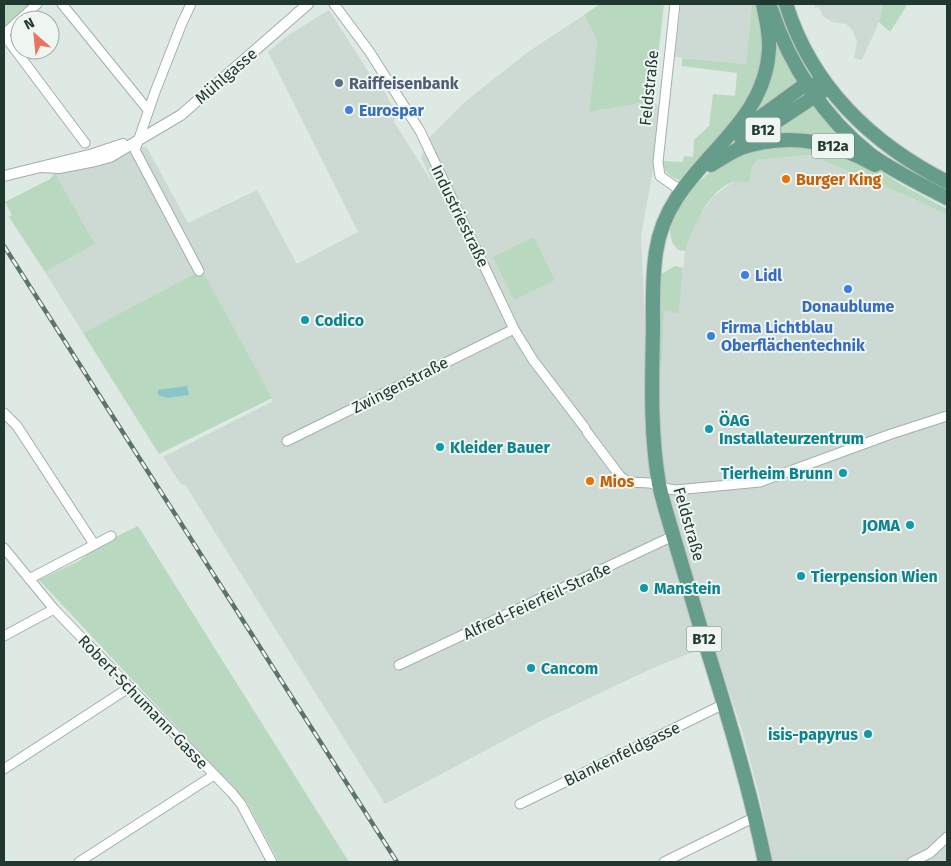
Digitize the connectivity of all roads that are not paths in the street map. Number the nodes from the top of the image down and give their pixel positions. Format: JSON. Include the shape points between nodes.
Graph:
{"nodes":[{"id":1,"x":37,"y":4,"type":"edge"},
{"id":2,"x":62,"y":4,"type":"edge"},
{"id":3,"x":191,"y":4,"type":"edge"},
{"id":4,"x":308,"y":4,"type":"edge"},
{"id":5,"x":334,"y":4,"type":"edge"},
{"id":6,"x":675,"y":4,"type":"edge"},
{"id":7,"x":764,"y":4,"type":"edge"},
{"id":8,"x":770,"y":4,"type":"edge"},
{"id":9,"x":786,"y":4,"type":"edge"},
{"id":10,"x":4,"y":35,"type":"edge"},
{"id":11,"x":806,"y":84,"type":"junction"},
{"id":12,"x":828,"y":86,"type":"junction"},
{"id":13,"x":816,"y":96,"type":"junction"},
{"id":14,"x":148,"y":110,"type":"junction"},
{"id":15,"x":138,"y":139,"type":"junction"},
{"id":16,"x":85,"y":143,"type":"dead end"},
{"id":17,"x":707,"y":163,"type":"junction"},
{"id":18,"x":4,"y":176,"type":"edge"},
{"id":19,"x":947,"y":182,"type":"edge"},
{"id":20,"x":680,"y":190,"type":"junction"},
{"id":21,"x":947,"y":198,"type":"edge"},
{"id":22,"x":947,"y":204,"type":"edge"},
{"id":23,"x":199,"y":271,"type":"dead end"},
{"id":24,"x":514,"y":328,"type":"junction"},
{"id":25,"x":4,"y":413,"type":"edge"},
{"id":26,"x":947,"y":416,"type":"edge"},
{"id":27,"x":287,"y":442,"type":"dead end"},
{"id":28,"x":660,"y":485,"type":"junction"},
{"id":29,"x":111,"y":536,"type":"dead end"},
{"id":30,"x":674,"y":536,"type":"junction"},
{"id":31,"x":94,"y":544,"type":"junction"},
{"id":32,"x":4,"y":548,"type":"edge"},
{"id":33,"x":29,"y":578,"type":"junction"},
{"id":34,"x":54,"y":609,"type":"junction"},
{"id":35,"x":4,"y":636,"type":"edge"},
{"id":36,"x":400,"y":665,"type":"dead end"},
{"id":37,"x":130,"y":687,"type":"junction"},
{"id":38,"x":724,"y":704,"type":"junction"},
{"id":39,"x":4,"y":769,"type":"edge"},
{"id":40,"x":214,"y":775,"type":"junction"},
{"id":41,"x":520,"y":804,"type":"dead end"},
{"id":42,"x":755,"y":817,"type":"junction"},
{"id":43,"x":947,"y":837,"type":"edge"},
{"id":44,"x":79,"y":862,"type":"edge"},
{"id":45,"x":272,"y":862,"type":"edge"},
{"id":46,"x":664,"y":862,"type":"edge"},
{"id":47,"x":765,"y":862,"type":"edge"},
{"id":48,"x":912,"y":862,"type":"edge"}],
"edges":[{"from":1,"to":10,"type":"street"},
{"from":2,"to":14,"type":"street"},
{"from":3,"to":14,"type":"street"},
{"from":4,"to":15,"type":"street","name":"Mühlgasse","via":[[180,115]]},
{"from":5,"to":24,"type":"street","name":"Industriestraße","via":[[369,51],[420,131]]},
{"from":6,"to":20,"type":"street","name":"Feldstraße","via":[[658,162],[660,176]]},
{"from":7,"to":17,"type":"main road","via":[[769,49],[759,92],[741,122]]},
{"from":8,"to":11,"type":"main road","via":[[783,41]]},
{"from":9,"to":12,"type":"main road","via":[[809,59]]},
{"from":10,"to":16,"type":"street"},
{"from":11,"to":12,"type":"main road"},
{"from":11,"to":13,"type":"main road","number":"B12a"},
{"from":11,"to":17,"type":"main road","via":[[735,135]]},
{"from":12,"to":13,"type":"main road","number":"B12"},
{"from":12,"to":19,"type":"main road","number":"B12a","via":[[880,140]]},
{"from":13,"to":17,"type":"main road","number":"B12"},
{"from":13,"to":21,"type":"main road","number":"B12a","via":[[843,129],[872,155]]},
{"from":14,"to":15,"type":"street"},
{"from":15,"to":18,"type":"street","name":"Mühlgasse"},
{"from":15,"to":23,"type":"street","via":[[135,150],[138,158]]},
{"from":17,"to":20,"type":"main road","name":"Feldstraße"},
{"from":17,"to":22,"type":"main road","number":"B12a","via":[[767,141],[813,142],[849,151]]},
{"from":20,"to":28,"type":"main road","name":"Feldstraße","number":"B12","via":[[661,229],[656,252],[653,432]]},
{"from":24,"to":27,"type":"street","name":"Zwingenstraße"},
{"from":24,"to":28,"type":"street","name":"Industriestraße","via":[[533,360],[620,476],[628,482]]},
{"from":25,"to":31,"type":"street","via":[[17,426]]},
{"from":26,"to":28,"type":"street","name":"Industriestraße","via":[[760,482],[676,490]]},
{"from":28,"to":30,"type":"main road","name":"Feldstraße","number":"B12"},
{"from":29,"to":31,"type":"street"},
{"from":30,"to":36,"type":"street","name":"Alfred-Feierfeil-Straße"},
{"from":30,"to":38,"type":"main road","name":"Feldstraße","number":"B12"},
{"from":31,"to":33,"type":"street"},
{"from":32,"to":33,"type":"street","name":"Robert-Schumann-Gasse"},
{"from":33,"to":34,"type":"street","name":"Robert-Schumann-Gasse"},
{"from":34,"to":35,"type":"street"},
{"from":34,"to":37,"type":"street","name":"Robert-Schumann-Gasse"},
{"from":37,"to":39,"type":"street"},
{"from":37,"to":40,"type":"street","name":"Robert-Schumann-Gasse"},
{"from":38,"to":41,"type":"street","name":"Blankenfeldgasse"},
{"from":38,"to":42,"type":"main road","name":"Feldstraße","number":"B12"},
{"from":40,"to":44,"type":"street"},
{"from":40,"to":45,"type":"street","name":"Robert-Schumann-Gasse","via":[[240,804]]},
{"from":42,"to":46,"type":"street"},
{"from":42,"to":47,"type":"main road","name":"Feldstraße","number":"B12"},
{"from":43,"to":48,"type":"street"}]}
